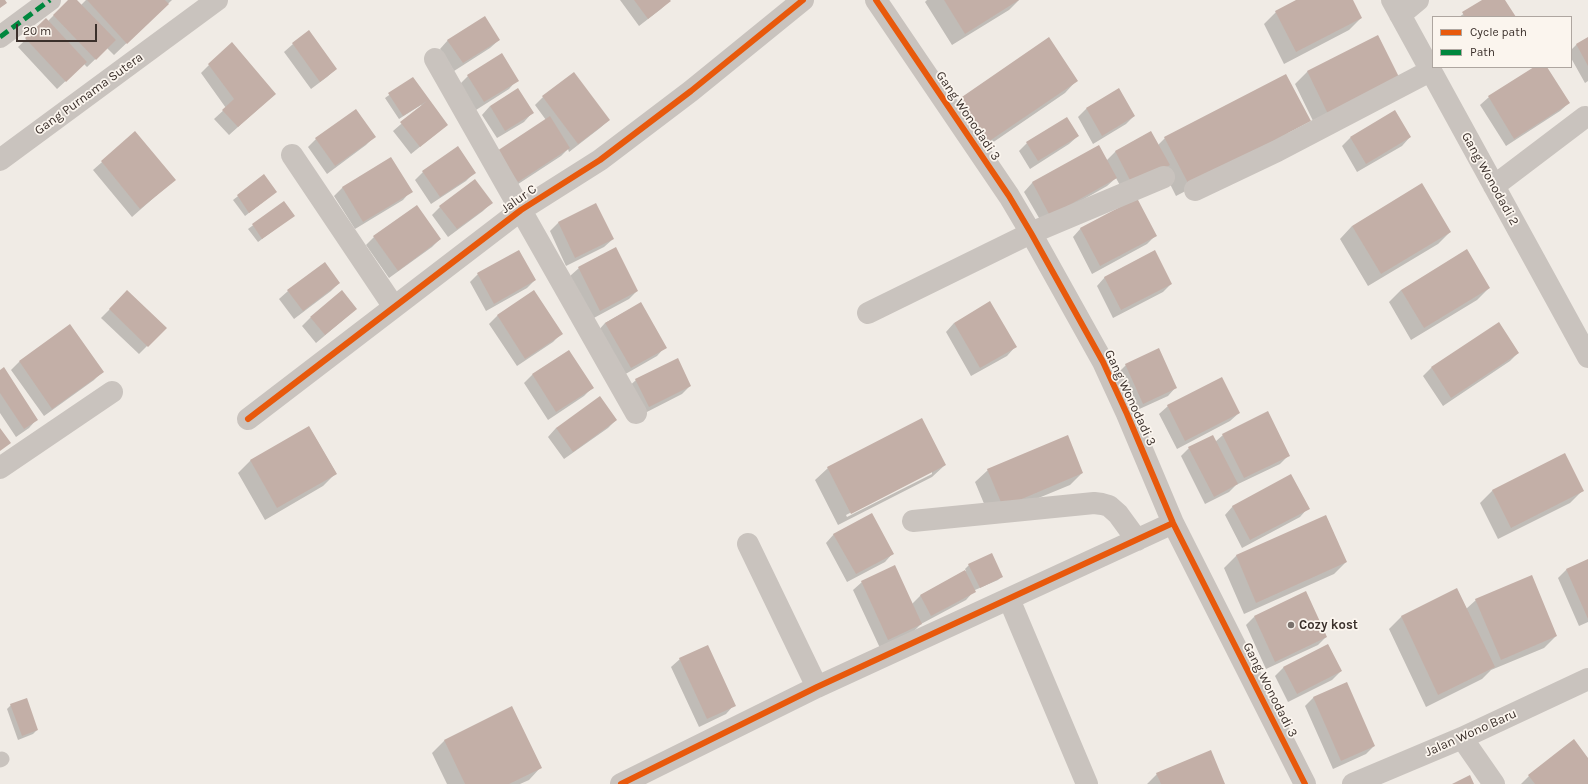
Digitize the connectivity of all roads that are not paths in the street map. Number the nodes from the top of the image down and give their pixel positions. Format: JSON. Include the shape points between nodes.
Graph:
{"nodes":[{"id":1,"x":50,"y":0,"type":"edge"},
{"id":2,"x":217,"y":0,"type":"edge"},
{"id":3,"x":803,"y":0,"type":"edge"},
{"id":4,"x":876,"y":0,"type":"edge"},
{"id":5,"x":1418,"y":0,"type":"edge"},
{"id":6,"x":1396,"y":8,"type":"edge"},
{"id":7,"x":0,"y":37,"type":"edge"},
{"id":8,"x":435,"y":59,"type":"dead end"},
{"id":9,"x":1430,"y":71,"type":"junction"},
{"id":10,"x":1585,"y":117,"type":"dead end"},
{"id":11,"x":292,"y":155,"type":"dead end"},
{"id":12,"x":0,"y":160,"type":"edge"},
{"id":13,"x":1164,"y":177,"type":"dead end"},
{"id":14,"x":1494,"y":186,"type":"junction"},
{"id":15,"x":1195,"y":190,"type":"dead end"},
{"id":16,"x":521,"y":210,"type":"junction"},
{"id":17,"x":1031,"y":233,"type":"junction"},
{"id":18,"x":394,"y":307,"type":"junction"},
{"id":19,"x":868,"y":313,"type":"dead end"},
{"id":20,"x":1588,"y":357,"type":"edge"},
{"id":21,"x":112,"y":392,"type":"dead end"},
{"id":22,"x":636,"y":413,"type":"dead end"},
{"id":23,"x":248,"y":419,"type":"dead end"},
{"id":24,"x":0,"y":468,"type":"edge"},
{"id":25,"x":913,"y":521,"type":"dead end"},
{"id":26,"x":1173,"y":523,"type":"junction"},
{"id":27,"x":1137,"y":540,"type":"junction"},
{"id":28,"x":748,"y":544,"type":"dead end"},
{"id":29,"x":1009,"y":599,"type":"junction"},
{"id":30,"x":1588,"y":679,"type":"edge"},
{"id":31,"x":817,"y":687,"type":"junction"},
{"id":32,"x":1462,"y":738,"type":"junction"},
{"id":33,"x":621,"y":784,"type":"edge"},
{"id":34,"x":1087,"y":784,"type":"edge"},
{"id":35,"x":1305,"y":784,"type":"edge"},
{"id":36,"x":1353,"y":784,"type":"edge"},
{"id":37,"x":1494,"y":784,"type":"edge"}],
"edges":[{"from":1,"to":7,"type":"street"},
{"from":2,"to":12,"type":"street","name":"Gang Purnama Sutera"},
{"from":3,"to":16,"type":"street","name":"Jalur C","via":[[691,91],[606,155]]},
{"from":4,"to":17,"type":"street","name":"Gang Wonodadi 3"},
{"from":5,"to":6,"type":"street"},
{"from":6,"to":9,"type":"street","name":"Gang Wonodadi 2"},
{"from":8,"to":16,"type":"street"},
{"from":9,"to":14,"type":"street","name":"Gang Wonodadi 2"},
{"from":9,"to":15,"type":"street","via":[[1277,151]]},
{"from":10,"to":14,"type":"street"},
{"from":11,"to":18,"type":"street"},
{"from":13,"to":17,"type":"street"},
{"from":14,"to":20,"type":"street","name":"Gang Wonodadi 2"},
{"from":16,"to":18,"type":"street","name":"Jalur C"},
{"from":16,"to":22,"type":"street"},
{"from":17,"to":19,"type":"street"},
{"from":17,"to":26,"type":"street","name":"Gang Wonodadi 3","via":[[1103,362]]},
{"from":18,"to":23,"type":"street","name":"Jalur C"},
{"from":21,"to":24,"type":"street"},
{"from":25,"to":27,"type":"street","via":[[1094,503],[1109,506]]},
{"from":26,"to":27,"type":"street"},
{"from":26,"to":35,"type":"street","name":"Gang Wonodadi 3"},
{"from":27,"to":29,"type":"street"},
{"from":28,"to":31,"type":"street"},
{"from":29,"to":31,"type":"street"},
{"from":29,"to":34,"type":"street"},
{"from":30,"to":32,"type":"street","name":"Jalan Wono Baru"},
{"from":31,"to":33,"type":"street"},
{"from":32,"to":36,"type":"street","name":"Jalan Wono Baru"},
{"from":32,"to":37,"type":"street"}]}
